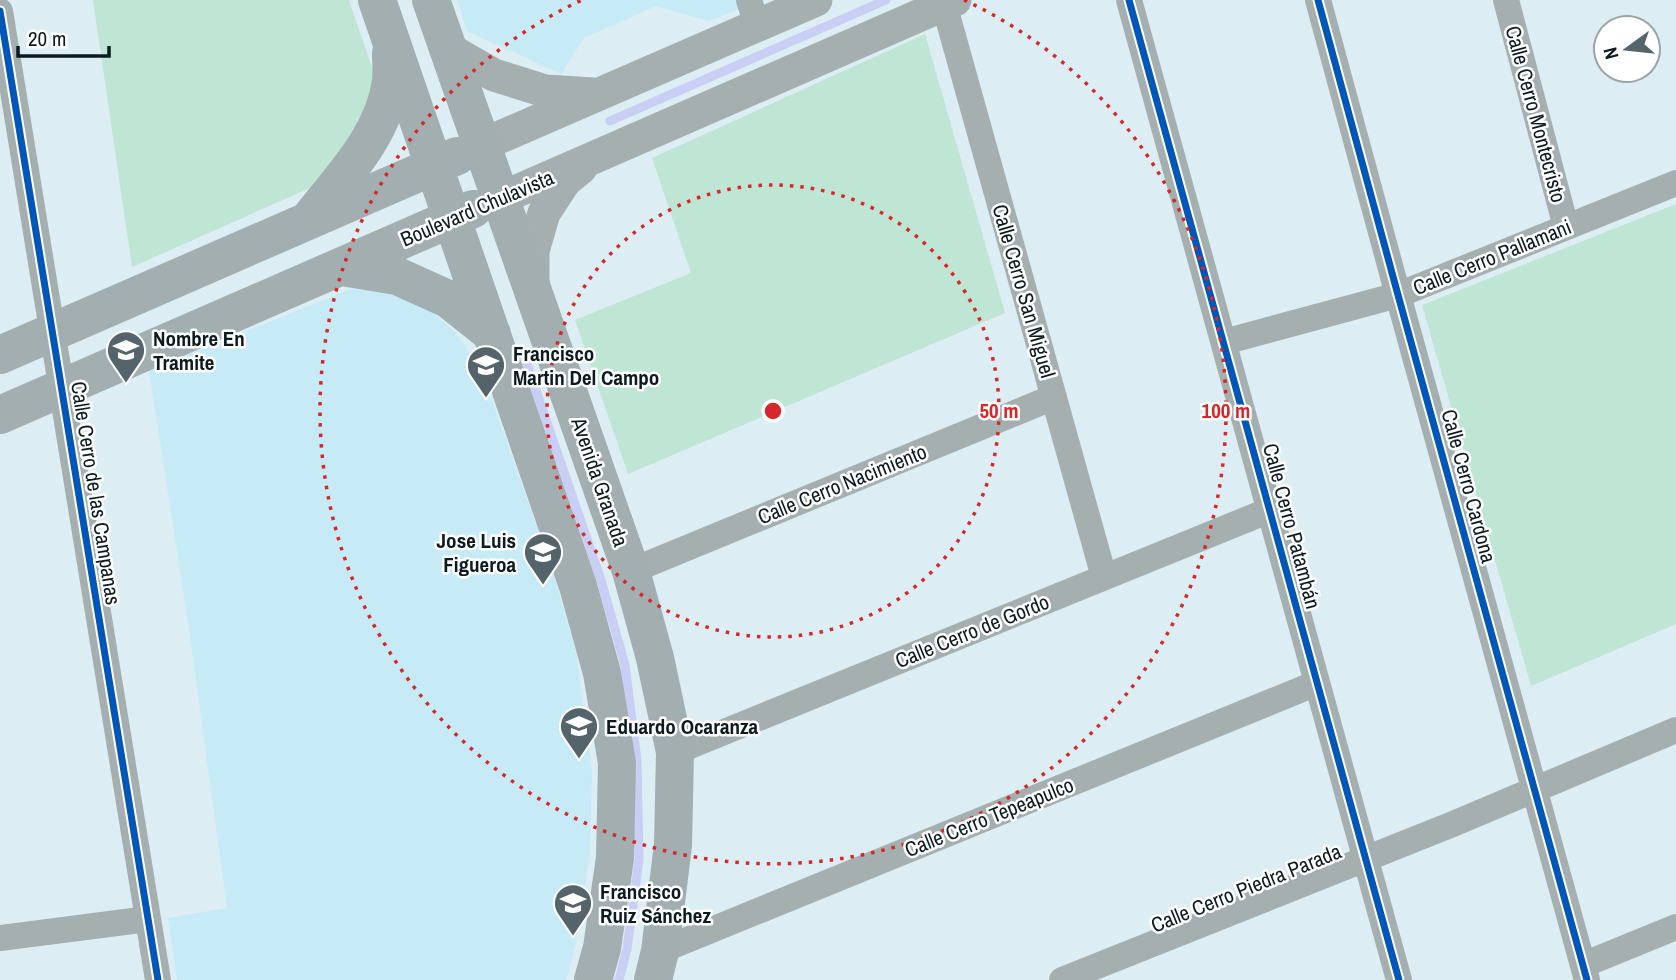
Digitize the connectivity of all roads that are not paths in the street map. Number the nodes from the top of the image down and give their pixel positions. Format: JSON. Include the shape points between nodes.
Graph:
{"nodes":[{"id":1,"x":377,"y":0,"type":"edge"},
{"id":2,"x":431,"y":0,"type":"edge"},
{"id":3,"x":816,"y":0,"type":"edge"},
{"id":4,"x":1129,"y":0,"type":"edge"},
{"id":5,"x":1318,"y":0,"type":"edge"},
{"id":6,"x":1506,"y":0,"type":"edge"},
{"id":7,"x":949,"y":2,"type":"edge"},
{"id":8,"x":0,"y":11,"type":"edge"},
{"id":9,"x":753,"y":13,"type":"edge"},
{"id":10,"x":390,"y":40,"type":"junction"},
{"id":11,"x":447,"y":48,"type":"junction"},
{"id":12,"x":598,"y":95,"type":"junction"},
{"id":13,"x":482,"y":145,"type":"junction"},
{"id":14,"x":595,"y":157,"type":"junction"},
{"id":15,"x":433,"y":166,"type":"junction"},
{"id":16,"x":1676,"y":183,"type":"edge"},
{"id":17,"x":500,"y":198,"type":"junction"},
{"id":18,"x":452,"y":219,"type":"junction"},
{"id":19,"x":307,"y":222,"type":"junction"},
{"id":20,"x":1566,"y":227,"type":"junction"},
{"id":21,"x":342,"y":267,"type":"junction"},
{"id":22,"x":533,"y":290,"type":"junction"},
{"id":23,"x":1398,"y":295,"type":"junction"},
{"id":24,"x":52,"y":332,"type":"junction"},
{"id":25,"x":492,"y":334,"type":"junction"},
{"id":26,"x":1224,"y":342,"type":"junction"},
{"id":27,"x":0,"y":355,"type":"edge"},
{"id":28,"x":61,"y":388,"type":"junction"},
{"id":29,"x":1054,"y":397,"type":"junction"},
{"id":30,"x":0,"y":415,"type":"edge"},
{"id":31,"x":1269,"y":510,"type":"junction"},
{"id":32,"x":631,"y":571,"type":"junction"},
{"id":33,"x":1104,"y":577,"type":"junction"},
{"id":34,"x":1317,"y":683,"type":"junction"},
{"id":35,"x":1676,"y":730,"type":"edge"},
{"id":36,"x":675,"y":752,"type":"junction"},
{"id":37,"x":1534,"y":789,"type":"junction"},
{"id":38,"x":1366,"y":859,"type":"junction"},
{"id":39,"x":148,"y":919,"type":"junction"},
{"id":40,"x":1676,"y":927,"type":"edge"},
{"id":41,"x":0,"y":938,"type":"edge"},
{"id":42,"x":656,"y":966,"type":"edge"},
{"id":43,"x":1585,"y":972,"type":"edge"},
{"id":44,"x":158,"y":980,"type":"edge"},
{"id":45,"x":593,"y":980,"type":"edge"},
{"id":46,"x":1062,"y":980,"type":"edge"},
{"id":47,"x":1399,"y":980,"type":"edge"}],
"edges":[{"from":1,"to":10,"type":"main road"},
{"from":2,"to":11,"type":"main road","name":"Avenida Granada"},
{"from":3,"to":9,"type":"street"},
{"from":4,"to":26,"type":"street","name":"Calle Cerro Patambán"},
{"from":5,"to":23,"type":"street","name":"Calle Cerro Cardona"},
{"from":6,"to":20,"type":"street","name":"Calle Cerro Montecristo"},
{"from":7,"to":14,"type":"street","name":"Boulevard Chulavista"},
{"from":7,"to":29,"type":"street","name":"Calle Cerro San Miguel"},
{"from":8,"to":24,"type":"street","name":"Calle Cerro de las Campanas"},
{"from":9,"to":12,"type":"street"},
{"from":10,"to":15,"type":"main road"},
{"from":10,"to":19,"type":"main road","via":[[391,80],[380,119],[361,153]]},
{"from":11,"to":12,"type":"street","via":[[506,79],[545,91]]},
{"from":11,"to":13,"type":"main road","name":"Avenida Granada"},
{"from":12,"to":13,"type":"street"},
{"from":13,"to":15,"type":"main road"},
{"from":13,"to":17,"type":"main road","name":"Avenida Granada"},
{"from":14,"to":17,"type":"street","name":"Boulevard Chulavista"},
{"from":14,"to":22,"type":"street","via":[[565,181],[544,214],[533,251]]},
{"from":15,"to":18,"type":"main road"},
{"from":15,"to":19,"type":"main road"},
{"from":16,"to":20,"type":"street","name":"Calle Cerro Pallamani"},
{"from":17,"to":18,"type":"main road","name":"Boulevard Chulavista"},
{"from":17,"to":22,"type":"main road","name":"Avenida Granada"},
{"from":18,"to":21,"type":"main road","name":"Boulevard Chulavista"},
{"from":18,"to":25,"type":"main road"},
{"from":19,"to":24,"type":"main road"},
{"from":20,"to":23,"type":"street","name":"Calle Cerro Pallamani"},
{"from":21,"to":25,"type":"main road","via":[[397,276],[438,294]]},
{"from":21,"to":28,"type":"main road","name":"Boulevard Chulavista"},
{"from":22,"to":32,"type":"main road","name":"Avenida Granada"},
{"from":23,"to":26,"type":"street","name":"Calle Cerro Pallamani"},
{"from":23,"to":37,"type":"street","name":"Calle Cerro Cardona"},
{"from":24,"to":27,"type":"main road"},
{"from":24,"to":28,"type":"street","name":"Calle Cerro de las Campanas"},
{"from":25,"to":45,"type":"main road","via":[[578,586],[602,673],[617,763],[615,858]]},
{"from":26,"to":31,"type":"street","name":"Calle Cerro Patambán"},
{"from":28,"to":30,"type":"main road","name":"Boulevard Chulavista"},
{"from":28,"to":39,"type":"street","name":"Calle Cerro de las Campanas"},
{"from":29,"to":32,"type":"street","name":"Calle Cerro Nacimiento"},
{"from":29,"to":33,"type":"street","name":"Calle Cerro San Miguel"},
{"from":31,"to":33,"type":"street","name":"Calle Cerro de Gordo"},
{"from":31,"to":34,"type":"street","name":"Calle Cerro Patambán"},
{"from":32,"to":36,"type":"main road","name":"Avenida Granada"},
{"from":33,"to":36,"type":"street","name":"Calle Cerro de Gordo"},
{"from":34,"to":38,"type":"street","name":"Calle Cerro Patambán"},
{"from":34,"to":42,"type":"street","name":"Calle Cerro Tepeapulco"},
{"from":35,"to":37,"type":"street","name":"Calle Cerro Piedra Parada"},
{"from":36,"to":42,"type":"main road","name":"Avenida Granada","via":[[674,845]]},
{"from":37,"to":38,"type":"street","name":"Calle Cerro Piedra Parada"},
{"from":37,"to":43,"type":"street","name":"Calle Cerro Cardona"},
{"from":38,"to":46,"type":"street","name":"Calle Cerro Piedra Parada"},
{"from":38,"to":47,"type":"street","name":"Calle Cerro Patambán"},
{"from":39,"to":41,"type":"street"},
{"from":39,"to":44,"type":"street","name":"Calle Cerro de las Campanas"},
{"from":40,"to":43,"type":"street"}]}
